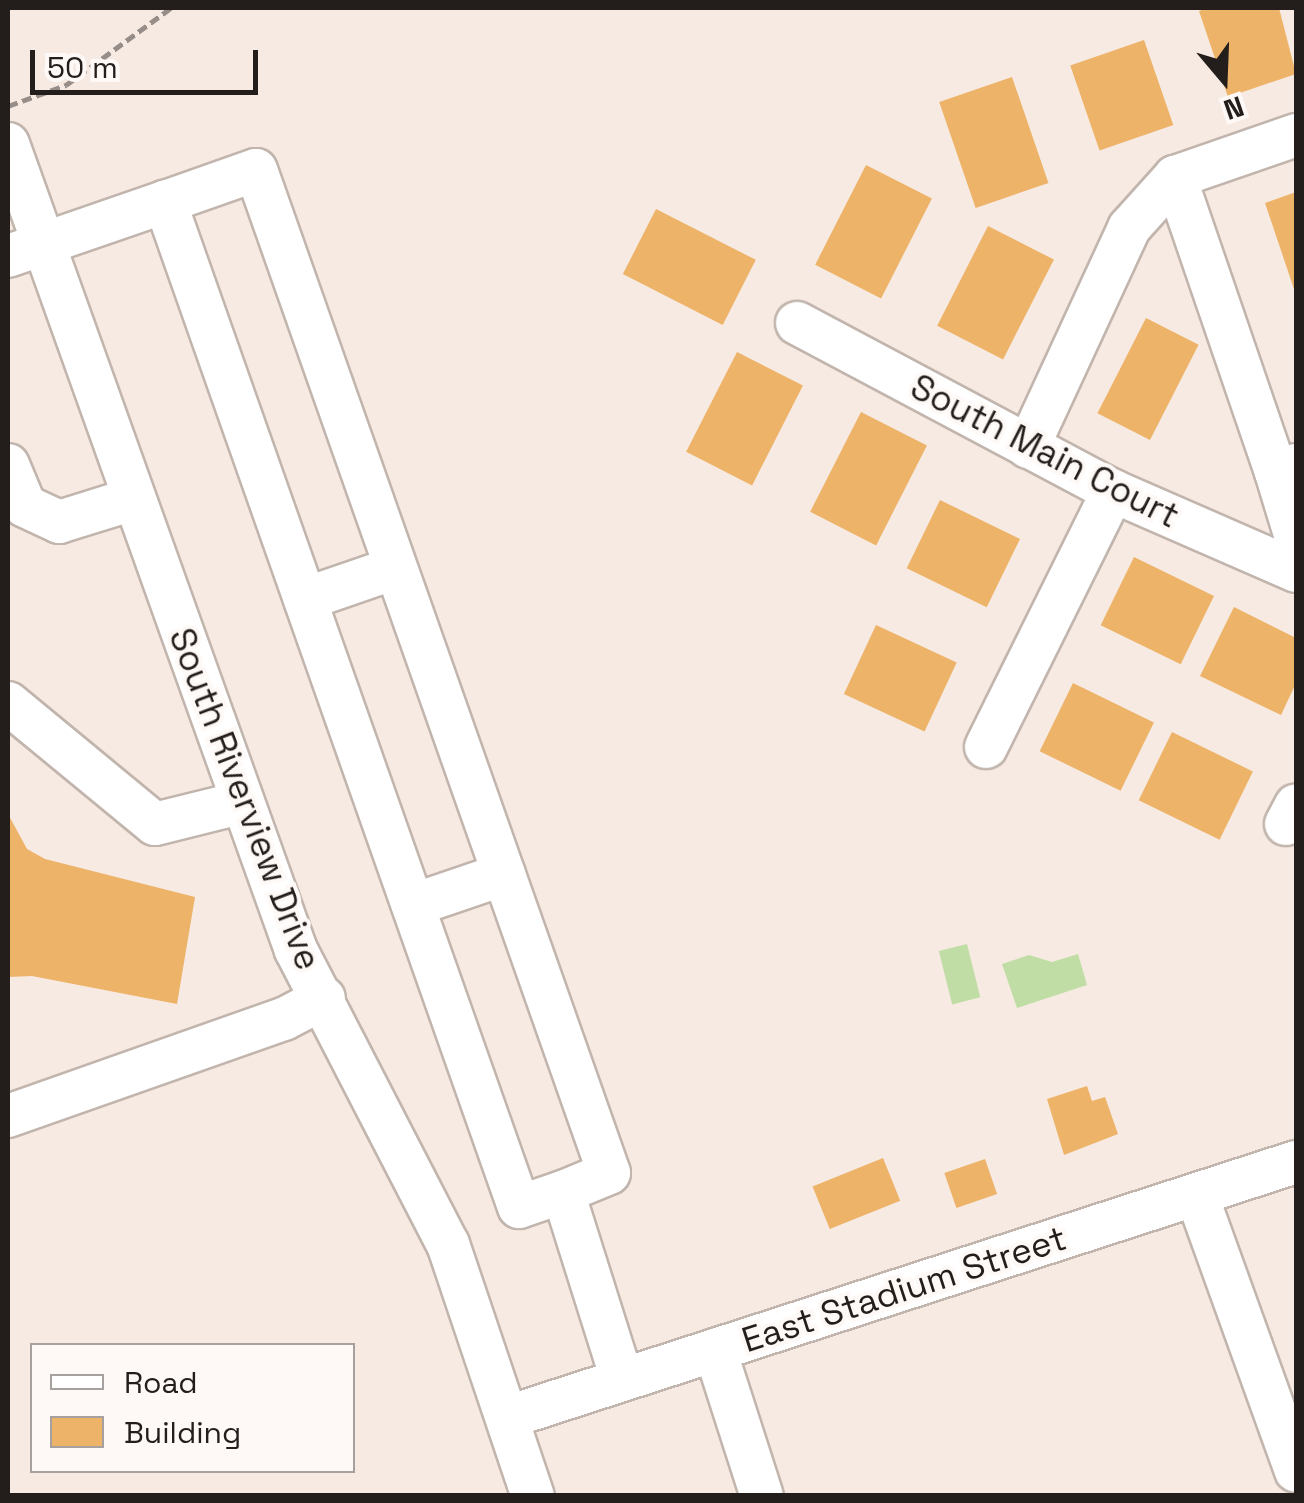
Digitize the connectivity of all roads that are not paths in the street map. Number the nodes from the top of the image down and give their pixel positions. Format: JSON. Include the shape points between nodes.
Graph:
{"nodes":[{"id":1,"x":1296,"y":136,"type":"edge"},
{"id":2,"x":8,"y":144,"type":"edge"},
{"id":3,"x":1175,"y":177,"type":"junction"},
{"id":4,"x":165,"y":202,"type":"junction"},
{"id":5,"x":24,"y":251,"type":"edge"},
{"id":6,"x":797,"y":323,"type":"dead end"},
{"id":7,"x":1028,"y":446,"type":"junction"},
{"id":8,"x":8,"y":465,"type":"edge"},
{"id":9,"x":1286,"y":468,"type":"edge"},
{"id":10,"x":1113,"y":492,"type":"junction"},
{"id":11,"x":133,"y":499,"type":"junction"},
{"id":12,"x":1296,"y":538,"type":"edge"},
{"id":13,"x":395,"y":568,"type":"junction"},
{"id":14,"x":1296,"y":571,"type":"edge"},
{"id":15,"x":306,"y":599,"type":"junction"},
{"id":16,"x":8,"y":703,"type":"edge"},
{"id":17,"x":986,"y":748,"type":"dead end"},
{"id":18,"x":240,"y":802,"type":"junction"},
{"id":19,"x":504,"y":874,"type":"junction"},
{"id":20,"x":413,"y":905,"type":"junction"},
{"id":21,"x":324,"y":998,"type":"junction"},
{"id":22,"x":8,"y":1116,"type":"edge"},
{"id":23,"x":1296,"y":1162,"type":"edge"},
{"id":24,"x":563,"y":1192,"type":"junction"},
{"id":25,"x":1198,"y":1196,"type":"junction"},
{"id":26,"x":715,"y":1350,"type":"junction"},
{"id":27,"x":622,"y":1380,"type":"junction"},
{"id":28,"x":510,"y":1416,"type":"junction"},
{"id":29,"x":1296,"y":1471,"type":"edge"},
{"id":30,"x":532,"y":1496,"type":"edge"},
{"id":31,"x":762,"y":1496,"type":"edge"}],
"edges":[{"from":1,"to":3,"type":"street"},
{"from":2,"to":5,"type":"street","name":"South Riverview Drive"},
{"from":3,"to":7,"type":"street","via":[[1129,228]]},
{"from":3,"to":9,"type":"street"},
{"from":4,"to":5,"type":"street"},
{"from":4,"to":13,"type":"street","via":[[256,170]]},
{"from":4,"to":15,"type":"street"},
{"from":5,"to":11,"type":"street","name":"South Riverview Drive"},
{"from":6,"to":7,"type":"street","name":"South Main Court"},
{"from":7,"to":10,"type":"street","name":"South Main Court"},
{"from":8,"to":11,"type":"street","via":[[24,506],[59,522]]},
{"from":9,"to":12,"type":"street"},
{"from":10,"to":14,"type":"street","name":"South Main Court"},
{"from":10,"to":17,"type":"street"},
{"from":11,"to":18,"type":"street","name":"South Riverview Drive"},
{"from":13,"to":15,"type":"street"},
{"from":13,"to":19,"type":"street"},
{"from":15,"to":20,"type":"street"},
{"from":16,"to":18,"type":"street","via":[[154,824]]},
{"from":18,"to":21,"type":"street","name":"South Riverview Drive","via":[[296,950]]},
{"from":19,"to":20,"type":"street"},
{"from":19,"to":24,"type":"street","via":[[609,1173]]},
{"from":20,"to":24,"type":"street","via":[[519,1207]]},
{"from":21,"to":22,"type":"street","via":[[284,1019]]},
{"from":21,"to":28,"type":"street","name":"South Riverview Drive","via":[[448,1244]]},
{"from":23,"to":25,"type":"street","name":"East Stadium Street"},
{"from":24,"to":27,"type":"street"},
{"from":25,"to":26,"type":"street","name":"East Stadium Street"},
{"from":25,"to":29,"type":"street"},
{"from":26,"to":27,"type":"street","name":"East Stadium Street"},
{"from":26,"to":31,"type":"street"},
{"from":27,"to":28,"type":"street","name":"East Stadium Street"},
{"from":28,"to":30,"type":"street","name":"South Riverview Drive"}]}
